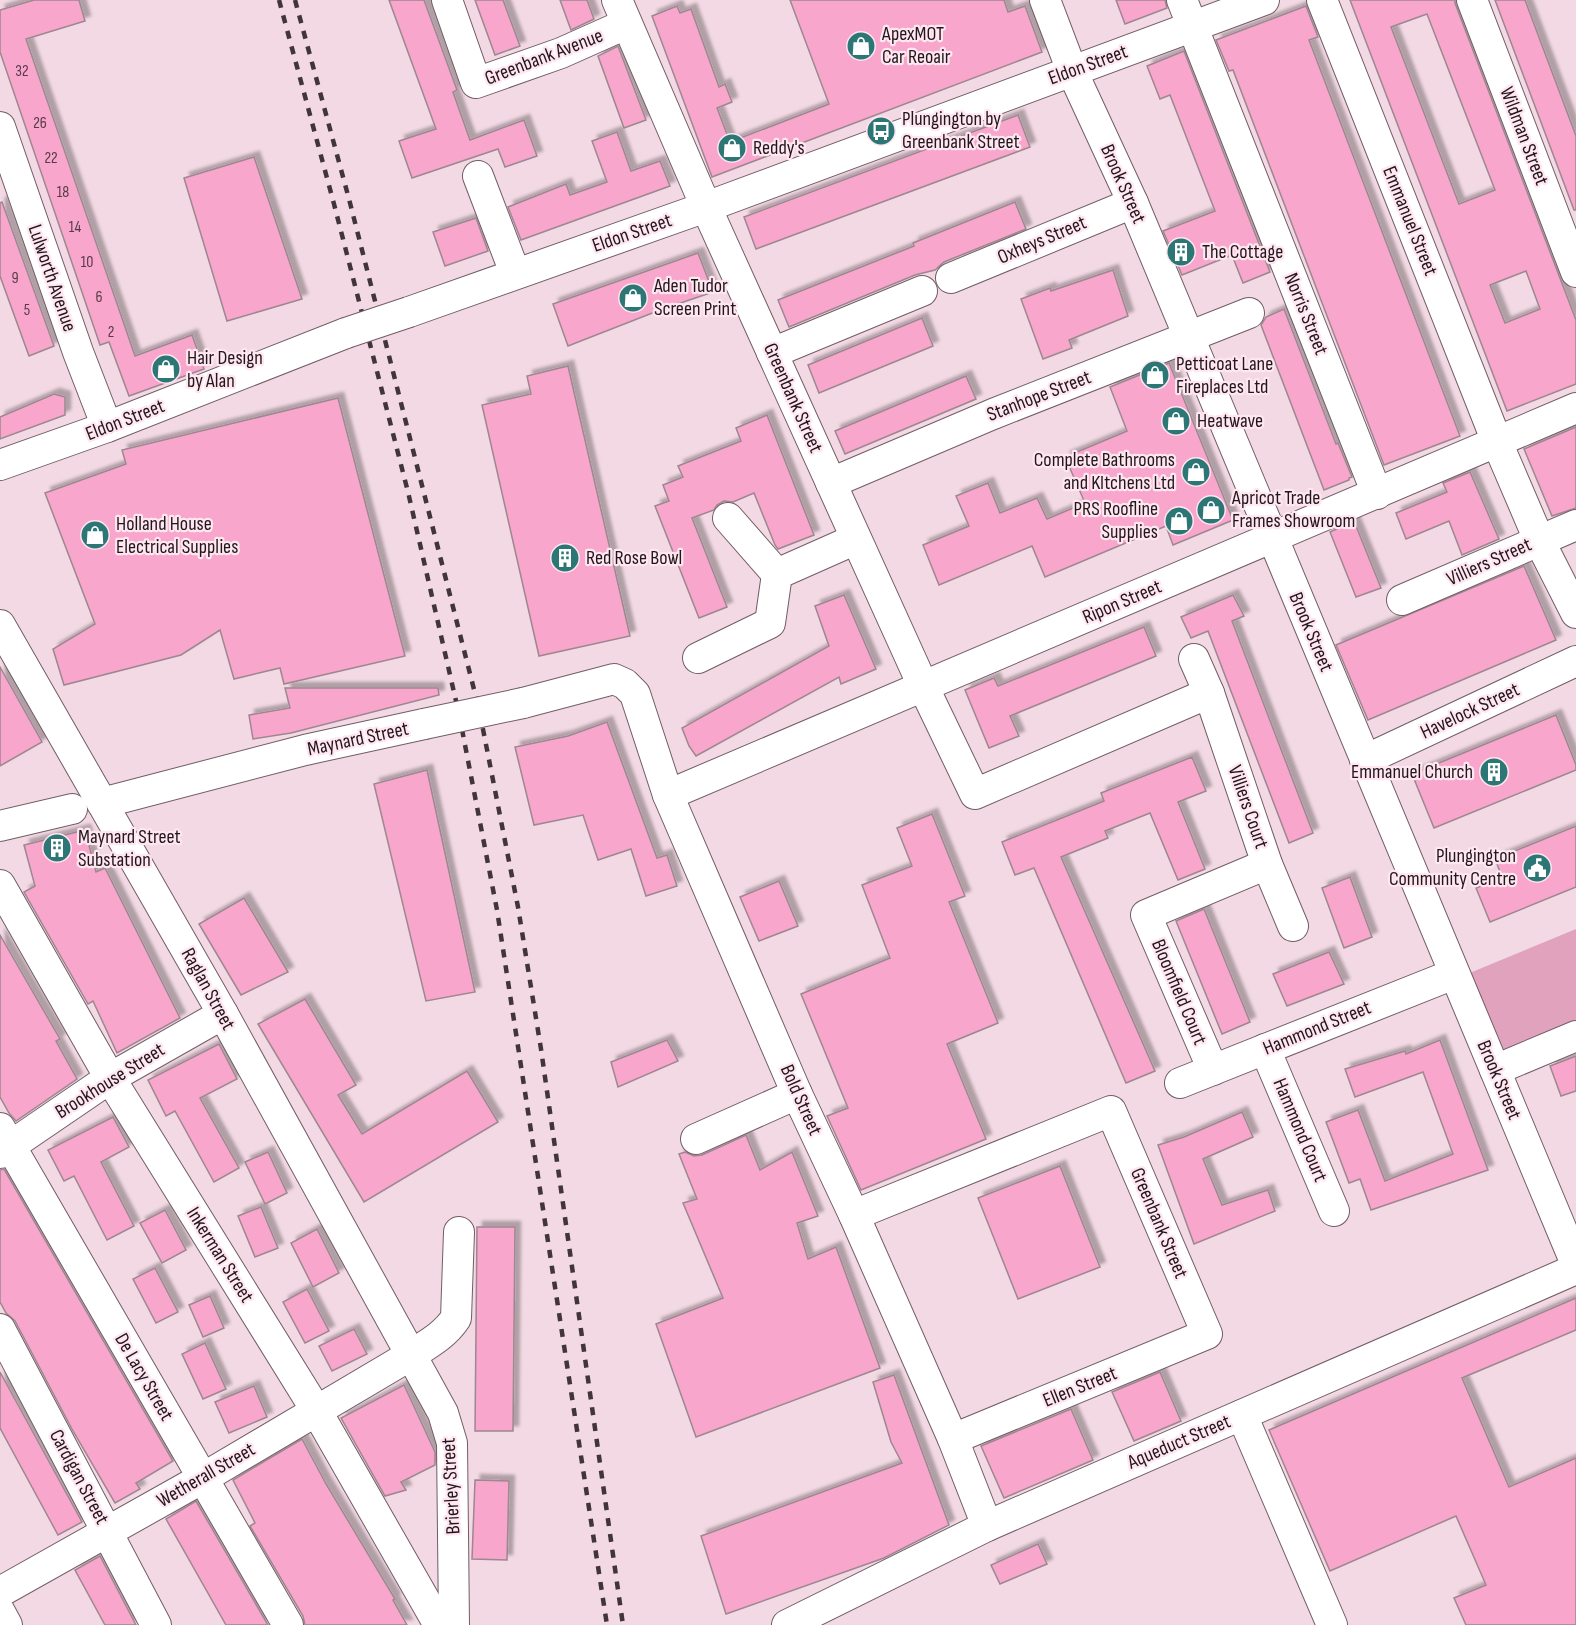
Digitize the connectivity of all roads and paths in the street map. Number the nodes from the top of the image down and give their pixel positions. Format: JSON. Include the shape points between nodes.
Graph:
{"nodes":[{"id":1,"x":447,"y":0,"type":"edge"},
{"id":2,"x":1045,"y":0,"type":"edge"},
{"id":3,"x":1264,"y":0,"type":"edge"},
{"id":4,"x":1322,"y":0,"type":"edge"},
{"id":5,"x":1472,"y":0,"type":"edge"},
{"id":6,"x":622,"y":12,"type":"edge"},
{"id":7,"x":1187,"y":14,"type":"edge"},
{"id":8,"x":1072,"y":71,"type":"junction"},
{"id":9,"x":0,"y":127,"type":"edge"},
{"id":10,"x":478,"y":177,"type":"dead end"},
{"id":11,"x":1133,"y":202,"type":"junction"},
{"id":12,"x":706,"y":207,"type":"junction"},
{"id":13,"x":1576,"y":272,"type":"edge"},
{"id":14,"x":515,"y":273,"type":"junction"},
{"id":15,"x":951,"y":278,"type":"dead end"},
{"id":16,"x":922,"y":291,"type":"dead end"},
{"id":17,"x":1249,"y":313,"type":"dead end"},
{"id":18,"x":1189,"y":337,"type":"junction"},
{"id":19,"x":772,"y":353,"type":"junction"},
{"id":20,"x":1576,"y":408,"type":"edge"},
{"id":21,"x":107,"y":427,"type":"junction"},
{"id":22,"x":1497,"y":442,"type":"junction"},
{"id":23,"x":0,"y":465,"type":"edge"},
{"id":24,"x":831,"y":483,"type":"junction"},
{"id":25,"x":1377,"y":494,"type":"junction"},
{"id":26,"x":728,"y":518,"type":"dead end"},
{"id":27,"x":1576,"y":525,"type":"edge"},
{"id":28,"x":1271,"y":537,"type":"junction"},
{"id":29,"x":856,"y":539,"type":"junction"},
{"id":30,"x":1539,"y":540,"type":"junction"},
{"id":31,"x":777,"y":574,"type":"junction"},
{"id":32,"x":1401,"y":600,"type":"dead end"},
{"id":33,"x":1576,"y":613,"type":"edge"},
{"id":34,"x":0,"y":625,"type":"edge"},
{"id":35,"x":698,"y":658,"type":"dead end"},
{"id":36,"x":1194,"y":659,"type":"dead end"},
{"id":37,"x":1576,"y":661,"type":"edge"},
{"id":38,"x":614,"y":680,"type":"joint"},
{"id":39,"x":924,"y":688,"type":"junction"},
{"id":40,"x":1209,"y":693,"type":"junction"},
{"id":41,"x":1365,"y":760,"type":"junction"},
{"id":42,"x":668,"y":795,"type":"junction"},
{"id":43,"x":102,"y":802,"type":"junction"},
{"id":44,"x":72,"y":809,"type":"dead end"},
{"id":45,"x":0,"y":826,"type":"edge"},
{"id":46,"x":1267,"y":864,"type":"junction"},
{"id":47,"x":0,"y":885,"type":"edge"},
{"id":48,"x":1146,"y":915,"type":"joint"},
{"id":49,"x":1293,"y":926,"type":"dead end"},
{"id":50,"x":1454,"y":974,"type":"junction"},
{"id":51,"x":223,"y":1014,"type":"junction"},
{"id":52,"x":1576,"y":1036,"type":"edge"},
{"id":53,"x":1265,"y":1049,"type":"junction"},
{"id":54,"x":1213,"y":1070,"type":"junction"},
{"id":55,"x":1495,"y":1070,"type":"junction"},
{"id":56,"x":110,"y":1078,"type":"junction"},
{"id":57,"x":1180,"y":1083,"type":"dead end"},
{"id":58,"x":797,"y":1094,"type":"junction"},
{"id":59,"x":696,"y":1139,"type":"dead end"},
{"id":60,"x":3,"y":1142,"type":"edge"},
{"id":61,"x":1334,"y":1211,"type":"dead end"},
{"id":62,"x":854,"y":1215,"type":"junction"},
{"id":63,"x":459,"y":1233,"type":"dead end"},
{"id":64,"x":1576,"y":1264,"type":"edge"},
{"id":65,"x":1576,"y":1269,"type":"edge"},
{"id":66,"x":0,"y":1329,"type":"edge"},
{"id":67,"x":1207,"y":1334,"type":"joint"},
{"id":68,"x":411,"y":1355,"type":"junction"},
{"id":69,"x":316,"y":1410,"type":"junction"},
{"id":70,"x":1242,"y":1415,"type":"junction"},
{"id":71,"x":953,"y":1439,"type":"junction"},
{"id":72,"x":203,"y":1478,"type":"junction"},
{"id":73,"x":987,"y":1526,"type":"junction"},
{"id":74,"x":107,"y":1530,"type":"junction"},
{"id":75,"x":0,"y":1592,"type":"edge"},
{"id":76,"x":0,"y":1612,"type":"edge"},
{"id":77,"x":7,"y":1625,"type":"edge"},
{"id":78,"x":156,"y":1625,"type":"edge"},
{"id":79,"x":288,"y":1625,"type":"edge"},
{"id":80,"x":439,"y":1625,"type":"edge"},
{"id":81,"x":454,"y":1625,"type":"edge"},
{"id":82,"x":787,"y":1625,"type":"edge"},
{"id":83,"x":1332,"y":1625,"type":"edge"}],
"edges":[{"from":1,"to":6,"type":"street","name":"Greenbank Avenue","via":[[476,83],[561,53]]},
{"from":2,"to":8,"type":"street","name":"Brook Street"},
{"from":3,"to":7,"type":"street","name":"Eldon Street"},
{"from":4,"to":22,"type":"street","name":"Emmanuel Street"},
{"from":5,"to":13,"type":"street","name":"Wildman Street"},
{"from":6,"to":12,"type":"street","name":"Greenbank Street"},
{"from":7,"to":8,"type":"street","name":"Eldon Street"},
{"from":7,"to":25,"type":"street","name":"Norris Street"},
{"from":8,"to":11,"type":"street","name":"Brook Street"},
{"from":8,"to":12,"type":"street","name":"Eldon Street"},
{"from":9,"to":21,"type":"street","name":"Lulworth Avenue"},
{"from":10,"to":14,"type":"street"},
{"from":11,"to":15,"type":"street","name":"Oxheys Street"},
{"from":11,"to":18,"type":"street","name":"Brook Street"},
{"from":12,"to":14,"type":"street","name":"Eldon Street"},
{"from":12,"to":19,"type":"street","name":"Greenbank Street"},
{"from":14,"to":21,"type":"street","name":"Eldon Street","bridge":true,"via":[[346,333]]},
{"from":16,"to":19,"type":"street"},
{"from":17,"to":18,"type":"street","name":"Stanhope Street"},
{"from":18,"to":24,"type":"street","name":"Stanhope Street"},
{"from":18,"to":28,"type":"street","name":"Brook Street"},
{"from":19,"to":24,"type":"street","name":"Greenbank Street"},
{"from":20,"to":22,"type":"street","name":"Ripon Street"},
{"from":21,"to":23,"type":"street","name":"Eldon Street"},
{"from":22,"to":25,"type":"street","name":"Ripon Street"},
{"from":22,"to":30,"type":"street"},
{"from":24,"to":29,"type":"street","name":"Greenbank Street"},
{"from":25,"to":28,"type":"street","name":"Ripon Street"},
{"from":26,"to":31,"type":"street"},
{"from":27,"to":30,"type":"street","name":"Villiers Street"},
{"from":28,"to":39,"type":"street","name":"Ripon Street"},
{"from":28,"to":41,"type":"street","name":"Brook Street"},
{"from":29,"to":31,"type":"street"},
{"from":29,"to":39,"type":"street","name":"Greenbank Street"},
{"from":30,"to":32,"type":"street","name":"Villiers Street"},
{"from":30,"to":33,"type":"street"},
{"from":31,"to":35,"type":"street","via":[[770,623]]},
{"from":34,"to":43,"type":"street","name":"Raglan Street"},
{"from":36,"to":40,"type":"street","name":"Villiers Court"},
{"from":37,"to":41,"type":"street","name":"Havelock Street"},
{"from":38,"to":42,"type":"street","name":"Bold Street","via":[[635,694]]},
{"from":38,"to":43,"type":"street","name":"Maynard Street","bridge":true,"via":[[305,750]]},
{"from":39,"to":40,"type":"street","name":"Greenbank Street","via":[[975,794]]},
{"from":39,"to":42,"type":"street","name":"Ripon Street"},
{"from":40,"to":46,"type":"street","name":"Villiers Court"},
{"from":41,"to":50,"type":"street","name":"Brook Street"},
{"from":42,"to":58,"type":"street","name":"Bold Street"},
{"from":43,"to":51,"type":"street","name":"Raglan Street"},
{"from":44,"to":45,"type":"street"},
{"from":46,"to":48,"type":"street","name":"Villiers Court"},
{"from":46,"to":49,"type":"street"},
{"from":47,"to":56,"type":"street","name":"Inkerman Street"},
{"from":48,"to":54,"type":"street","name":"Bloomfield Court"},
{"from":50,"to":53,"type":"street","name":"Hammond Street"},
{"from":50,"to":55,"type":"street","name":"Brook Street"},
{"from":51,"to":56,"type":"street","name":"Brookhouse Street"},
{"from":51,"to":68,"type":"street","name":"Raglan Street"},
{"from":52,"to":55,"type":"street"},
{"from":53,"to":54,"type":"street","name":"Hammond Street"},
{"from":53,"to":61,"type":"street","name":"Hammond Court"},
{"from":54,"to":57,"type":"street","name":"Hammond Street"},
{"from":55,"to":64,"type":"street","name":"Brook Street"},
{"from":56,"to":60,"type":"street","name":"Brookhouse Street"},
{"from":56,"to":69,"type":"street","name":"Inkerman Street"},
{"from":58,"to":59,"type":"street"},
{"from":58,"to":62,"type":"street","name":"Bold Street"},
{"from":60,"to":72,"type":"street","name":"De Lacy Street"},
{"from":62,"to":67,"type":"street","name":"Greenbank Street","via":[[1111,1111]]},
{"from":62,"to":71,"type":"street","name":"Bold Street"},
{"from":63,"to":68,"type":"street","via":[[456,1318],[449,1328]]},
{"from":65,"to":70,"type":"street","name":"Aqueduct Street"},
{"from":66,"to":74,"type":"street","name":"Cardigan Street"},
{"from":67,"to":71,"type":"street","name":"Ellen Street"},
{"from":68,"to":69,"type":"street","name":"Wetherall Street"},
{"from":68,"to":81,"type":"street","name":"Brierley Street","via":[[443,1413],[452,1443]]},
{"from":69,"to":72,"type":"street","name":"Wetherall Street"},
{"from":69,"to":80,"type":"street","name":"Inkerman Street"},
{"from":70,"to":73,"type":"street","name":"Aqueduct Street"},
{"from":70,"to":83,"type":"street"},
{"from":71,"to":73,"type":"street","name":"Bold Street"},
{"from":72,"to":74,"type":"street","name":"Wetherall Street"},
{"from":72,"to":79,"type":"street","name":"De Lacy Street"},
{"from":73,"to":82,"type":"street","name":"Aqueduct Street"},
{"from":74,"to":75,"type":"street","name":"Wetherall Street"},
{"from":74,"to":78,"type":"street","name":"Cardigan Street"},
{"from":76,"to":77,"type":"street"}]}
